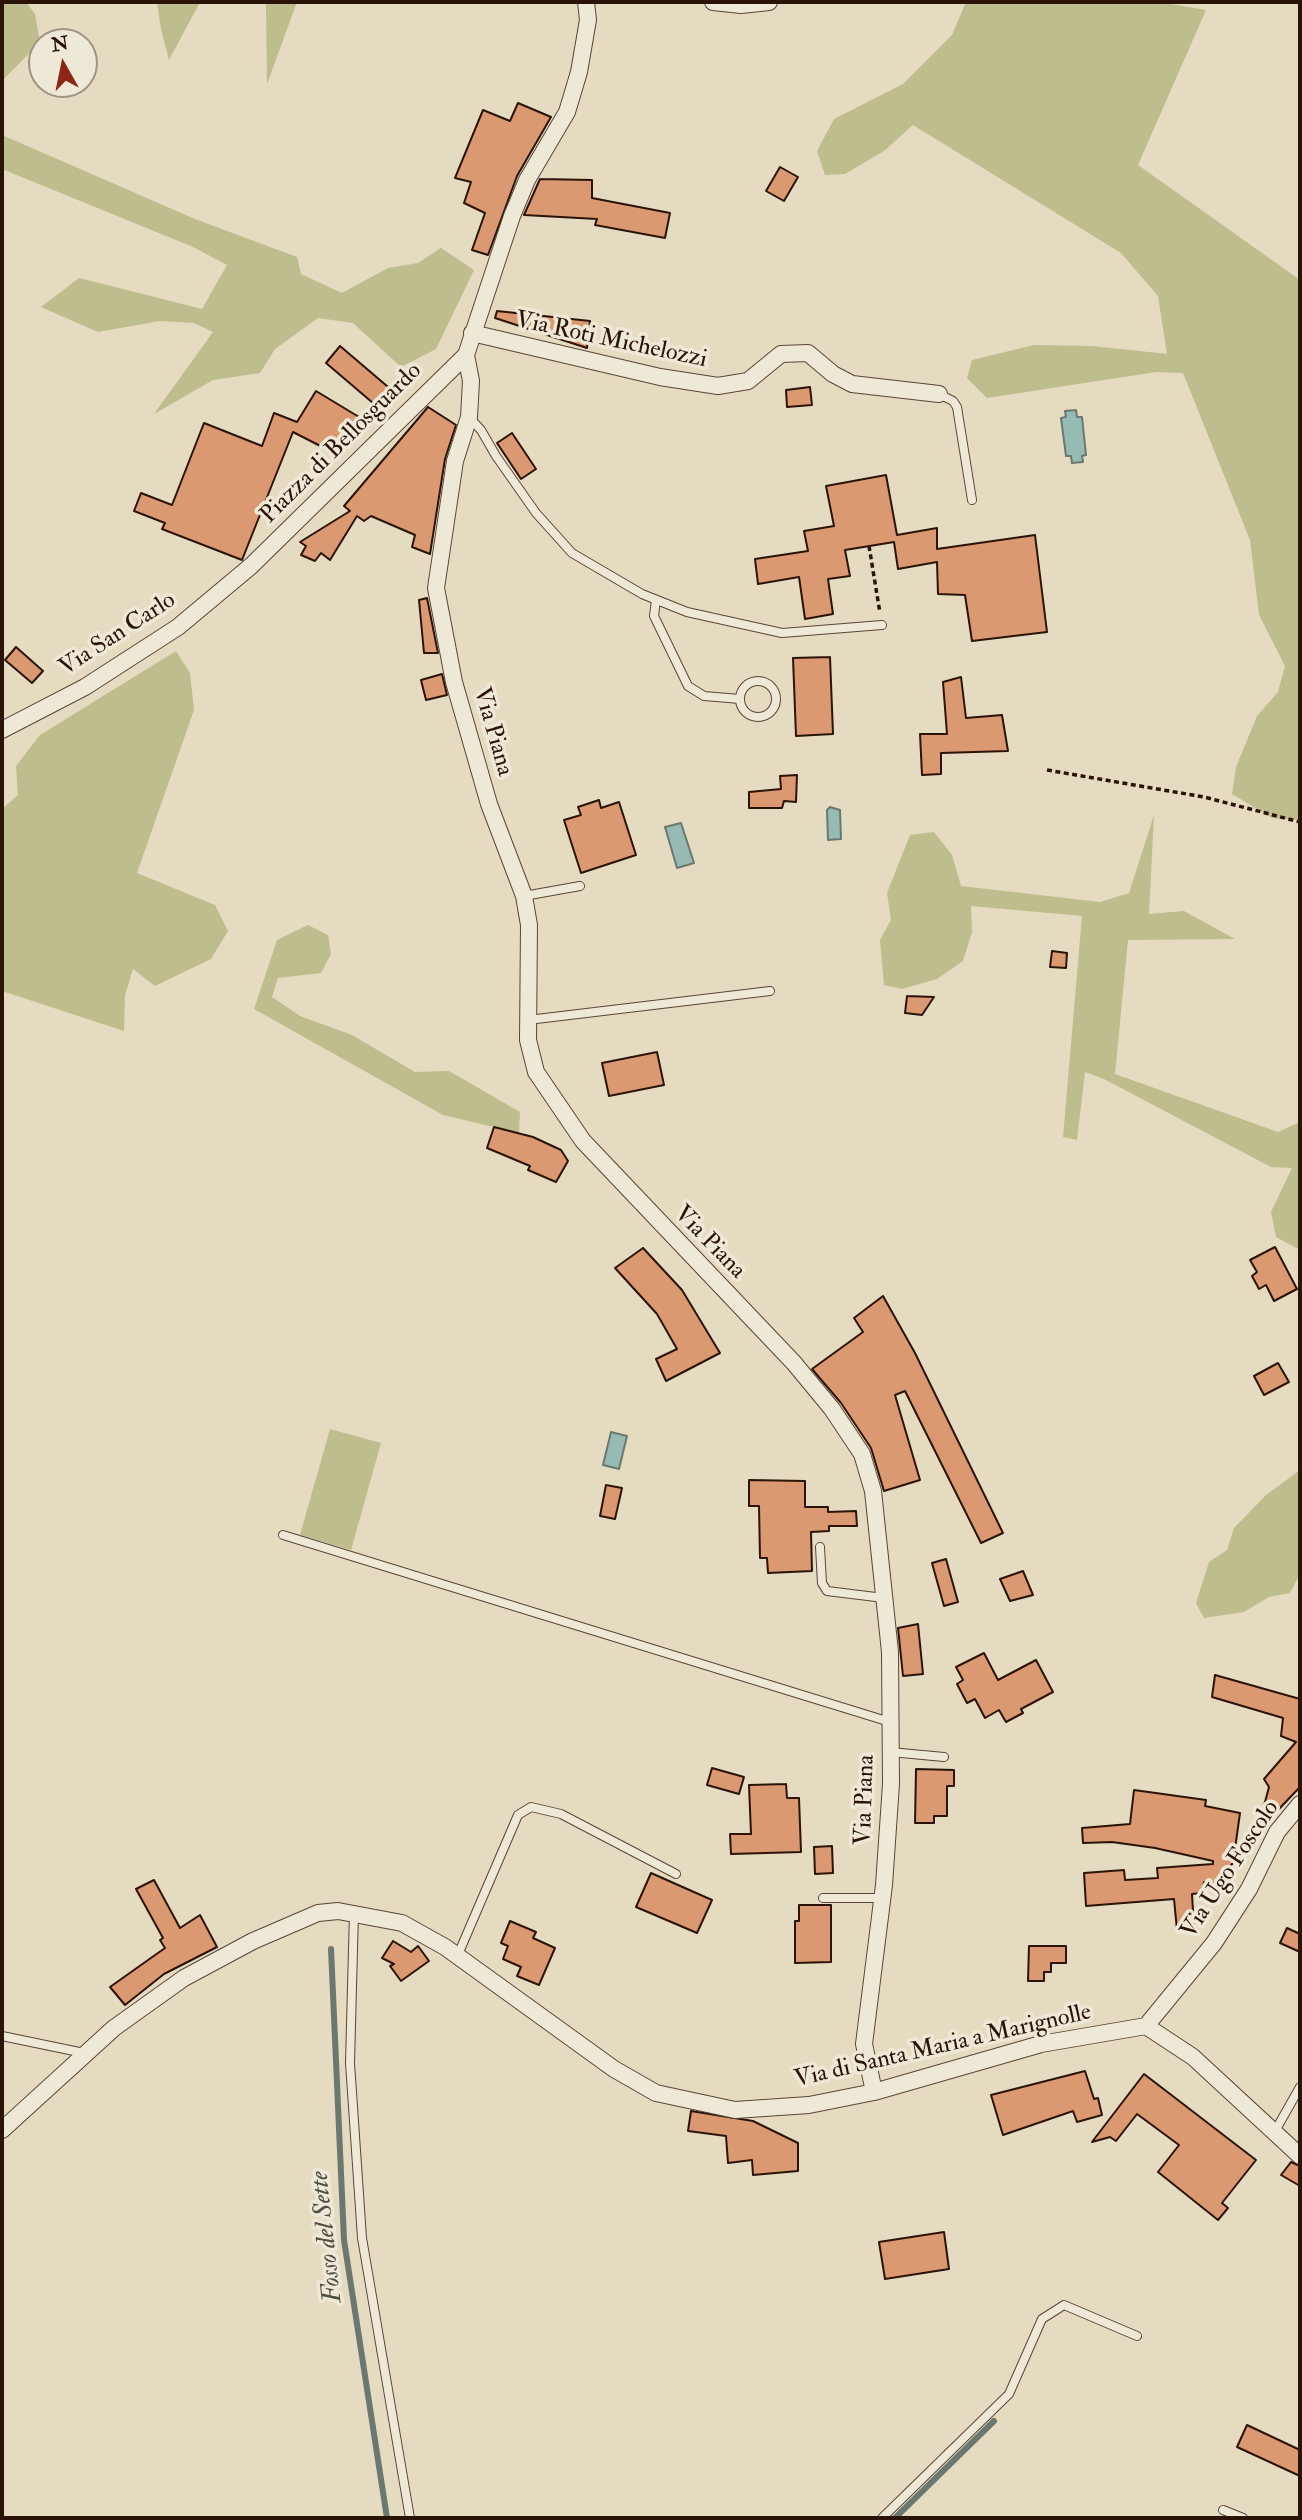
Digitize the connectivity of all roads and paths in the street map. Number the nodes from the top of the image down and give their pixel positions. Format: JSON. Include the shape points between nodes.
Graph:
{"nodes":[{"id":1,"x":586,"y":2,"type":"edge"},
{"id":2,"x":713,"y":2,"type":"edge"},
{"id":3,"x":769,"y":2,"type":"edge"},
{"id":4,"x":472,"y":333,"type":"junction"},
{"id":5,"x":466,"y":355,"type":"junction"},
{"id":6,"x":939,"y":394,"type":"joint"},
{"id":7,"x":466,"y":424,"type":"junction"},
{"id":8,"x":972,"y":500,"type":"dead end"},
{"id":9,"x":869,"y":546,"type":"dead end"},
{"id":10,"x":251,"y":566,"type":"joint"},
{"id":11,"x":656,"y":600,"type":"junction"},
{"id":12,"x":882,"y":625,"type":"joint"},
{"id":13,"x":740,"y":699,"type":"junction"},
{"id":14,"x":2,"y":730,"type":"edge"},
{"id":15,"x":1047,"y":770,"type":"dead end"},
{"id":16,"x":1300,"y":822,"type":"edge"},
{"id":17,"x":580,"y":886,"type":"dead end"},
{"id":18,"x":524,"y":897,"type":"junction"},
{"id":19,"x":770,"y":991,"type":"dead end"},
{"id":20,"x":528,"y":1020,"type":"junction"},
{"id":21,"x":283,"y":1535,"type":"dead end"},
{"id":22,"x":820,"y":1547,"type":"dead end"},
{"id":23,"x":884,"y":1598,"type":"junction"},
{"id":24,"x":890,"y":1722,"type":"junction"},
{"id":25,"x":890,"y":1752,"type":"junction"},
{"id":26,"x":944,"y":1757,"type":"dead end"},
{"id":27,"x":1300,"y":1804,"type":"edge"},
{"id":28,"x":676,"y":1874,"type":"dead end"},
{"id":29,"x":823,"y":1898,"type":"dead end"},
{"id":30,"x":883,"y":1898,"type":"junction"},
{"id":31,"x":354,"y":1912,"type":"junction"},
{"id":32,"x":457,"y":1956,"type":"junction"},
{"id":33,"x":1146,"y":2026,"type":"junction"},
{"id":34,"x":2,"y":2036,"type":"edge"},
{"id":35,"x":84,"y":2053,"type":"junction"},
{"id":36,"x":1300,"y":2087,"type":"edge"},
{"id":37,"x":874,"y":2092,"type":"junction"},
{"id":38,"x":2,"y":2130,"type":"edge"},
{"id":39,"x":1274,"y":2133,"type":"junction"},
{"id":40,"x":1300,"y":2156,"type":"edge"},
{"id":41,"x":1137,"y":2336,"type":"dead end"},
{"id":42,"x":1223,"y":2510,"type":"dead end"},
{"id":43,"x":410,"y":2518,"type":"edge"},
{"id":44,"x":882,"y":2518,"type":"edge"},
{"id":45,"x":1243,"y":2518,"type":"edge"}],
"edges":[{"from":1,"to":4,"type":"street","via":[[588,20],[579,72],[566,112],[527,180]]},
{"from":2,"to":3,"type":"street"},
{"from":4,"to":5,"type":"street"},
{"from":4,"to":6,"type":"street","name":"Via Roti Michelozzi","via":[[718,386],[748,382],[781,354],[808,353],[852,384]]},
{"from":5,"to":7,"type":"street","via":[[471,381]]},
{"from":5,"to":10,"type":"street","name":"Piazza di Bellosguardo"},
{"from":6,"to":8,"type":"lane","name":"Via Roti Michelozzi","via":[[957,407]]},
{"from":7,"to":11,"type":"lane","via":[[481,430],[536,513],[572,552]]},
{"from":7,"to":18,"type":"street","name":"Via Piana","via":[[455,461],[436,588],[464,718],[489,804]]},
{"from":9,"to":12,"type":"path"},
{"from":10,"to":14,"type":"street","name":"Via San Carlo","via":[[178,627],[85,687]]},
{"from":11,"to":12,"type":"lane","via":[[687,612],[782,633]]},
{"from":11,"to":13,"type":"lane","via":[[654,616],[688,686],[704,696]]},
{"from":13,"to":13,"type":"lane","via":[[750,716],[759,717],[775,707],[776,697],[773,688],[755,680],[747,684]]},
{"from":15,"to":16,"type":"path","via":[[1204,797]]},
{"from":17,"to":18,"type":"lane"},
{"from":18,"to":20,"type":"street","name":"Via Piana","via":[[529,925]]},
{"from":19,"to":20,"type":"lane"},
{"from":20,"to":23,"type":"street","name":"Via Piana","via":[[536,1072],[583,1141],[794,1363],[862,1454],[873,1490]]},
{"from":21,"to":24,"type":"lane"},
{"from":22,"to":23,"type":"lane","via":[[822,1583],[827,1591]]},
{"from":23,"to":24,"type":"street","name":"Via Piana"},
{"from":24,"to":25,"type":"street","name":"Via Piana"},
{"from":25,"to":26,"type":"lane"},
{"from":25,"to":30,"type":"street","name":"Via Piana"},
{"from":27,"to":33,"type":"street","name":"Via Ugo Foscolo","via":[[1277,1832],[1249,1889],[1214,1943]]},
{"from":28,"to":32,"type":"lane","via":[[561,1814],[531,1807],[518,1815]]},
{"from":29,"to":30,"type":"lane"},
{"from":30,"to":37,"type":"street","name":"Via Piana","via":[[864,2044]]},
{"from":31,"to":32,"type":"street","name":"Via di Santa Maria a Marignolle","via":[[402,1923]]},
{"from":31,"to":35,"type":"street","name":"Via di Santa Maria a Marignolle","via":[[318,1913],[230,1953],[184,1978]]},
{"from":31,"to":43,"type":"lane","via":[[351,2063],[362,2238]]},
{"from":32,"to":37,"type":"street","name":"Via di Santa Maria a Marignolle","via":[[614,2069],[656,2093],[735,2110],[808,2105]]},
{"from":33,"to":37,"type":"street","name":"Via di Santa Maria a Marignolle","via":[[1041,2044]]},
{"from":33,"to":39,"type":"street","via":[[1194,2057]]},
{"from":34,"to":35,"type":"lane"},
{"from":35,"to":38,"type":"street","name":"Via di Santa Maria a Marignolle"},
{"from":36,"to":39,"type":"lane"},
{"from":39,"to":40,"type":"street"},
{"from":41,"to":44,"type":"lane","via":[[1064,2305],[1042,2319],[1009,2394]]},
{"from":42,"to":45,"type":"lane"}]}
